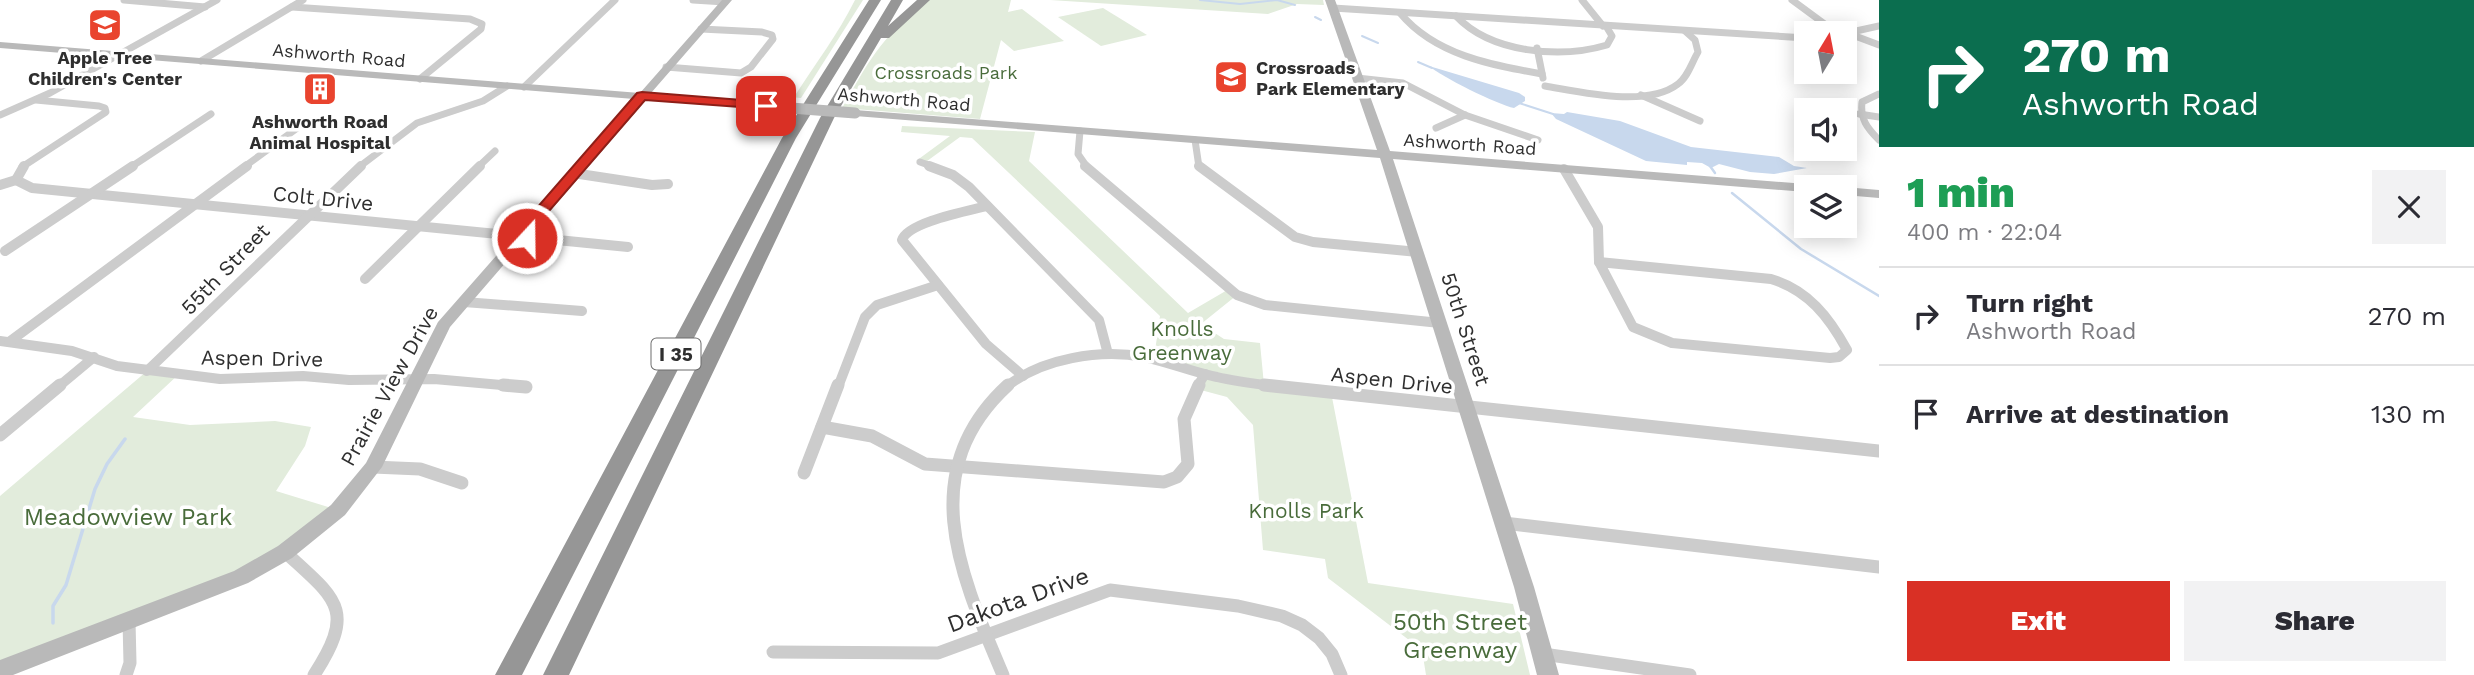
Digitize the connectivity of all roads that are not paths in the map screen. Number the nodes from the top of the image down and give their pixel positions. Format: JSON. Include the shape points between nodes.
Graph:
{"nodes":[{"id":1,"x":218,"y":0,"type":"edge"},
{"id":2,"x":303,"y":0,"type":"edge"},
{"id":3,"x":615,"y":0,"type":"edge"},
{"id":4,"x":693,"y":0,"type":"edge"},
{"id":5,"x":867,"y":0,"type":"edge"},
{"id":6,"x":875,"y":0,"type":"edge"},
{"id":7,"x":897,"y":0,"type":"edge"},
{"id":8,"x":925,"y":0,"type":"edge"},
{"id":9,"x":1582,"y":0,"type":"edge"},
{"id":10,"x":1792,"y":0,"type":"edge"},
{"id":11,"x":126,"y":1,"type":"edge"},
{"id":12,"x":726,"y":1,"type":"edge"},
{"id":13,"x":1332,"y":4,"type":"edge"},
{"id":14,"x":205,"y":7,"type":"junction"},
{"id":15,"x":292,"y":7,"type":"junction"},
{"id":16,"x":1400,"y":13,"type":"junction"},
{"id":17,"x":1456,"y":16,"type":"junction"},
{"id":18,"x":1819,"y":21,"type":"edge"},
{"id":19,"x":1605,"y":26,"type":"junction"},
{"id":20,"x":1879,"y":26,"type":"edge"},
{"id":21,"x":701,"y":29,"type":"junction"},
{"id":22,"x":1685,"y":31,"type":"junction"},
{"id":23,"x":1857,"y":31,"type":"edge"},
{"id":24,"x":851,"y":37,"type":"junction"},
{"id":25,"x":1794,"y":37,"type":"edge"},
{"id":26,"x":1857,"y":38,"type":"edge"},
{"id":27,"x":0,"y":45,"type":"edge"},
{"id":28,"x":1879,"y":45,"type":"edge"},
{"id":29,"x":1537,"y":48,"type":"junction"},
{"id":30,"x":118,"y":54,"type":"junction"},
{"id":31,"x":201,"y":61,"type":"junction"},
{"id":32,"x":667,"y":67,"type":"junction"},
{"id":33,"x":1542,"y":74,"type":"junction"},
{"id":34,"x":1357,"y":78,"type":"junction"},
{"id":35,"x":420,"y":79,"type":"junction"},
{"id":36,"x":508,"y":86,"type":"junction"},
{"id":37,"x":524,"y":87,"type":"junction"},
{"id":38,"x":1879,"y":94,"type":"edge"},
{"id":39,"x":1641,"y":95,"type":"junction"},
{"id":40,"x":642,"y":96,"type":"junction"},
{"id":41,"x":34,"y":100,"type":"junction"},
{"id":42,"x":836,"y":100,"type":"junction"},
{"id":43,"x":211,"y":114,"type":"dead end"},
{"id":44,"x":1859,"y":114,"type":"junction"},
{"id":45,"x":0,"y":115,"type":"edge"},
{"id":46,"x":1465,"y":115,"type":"junction"},
{"id":47,"x":1879,"y":117,"type":"edge"},
{"id":48,"x":1700,"y":121,"type":"dead end"},
{"id":49,"x":1436,"y":128,"type":"dead end"},
{"id":50,"x":296,"y":129,"type":"dead end"},
{"id":51,"x":1080,"y":131,"type":"junction"},
{"id":52,"x":1195,"y":140,"type":"junction"},
{"id":53,"x":1538,"y":140,"type":"dead end"},
{"id":54,"x":1879,"y":140,"type":"edge"},
{"id":55,"x":495,"y":151,"type":"dead end"},
{"id":56,"x":1384,"y":155,"type":"junction"},
{"id":57,"x":920,"y":162,"type":"dead end"},
{"id":58,"x":1564,"y":169,"type":"junction"},
{"id":59,"x":573,"y":173,"type":"junction"},
{"id":60,"x":16,"y":180,"type":"junction"},
{"id":61,"x":668,"y":184,"type":"dead end"},
{"id":62,"x":0,"y":185,"type":"edge"},
{"id":63,"x":1794,"y":187,"type":"edge"},
{"id":64,"x":1857,"y":192,"type":"edge"},
{"id":65,"x":90,"y":194,"type":"junction"},
{"id":66,"x":1879,"y":194,"type":"edge"},
{"id":67,"x":192,"y":204,"type":"junction"},
{"id":68,"x":987,"y":206,"type":"junction"},
{"id":69,"x":304,"y":215,"type":"junction"},
{"id":70,"x":418,"y":227,"type":"junction"},
{"id":71,"x":519,"y":237,"type":"junction"},
{"id":72,"x":628,"y":247,"type":"dead end"},
{"id":73,"x":5,"y":251,"type":"dead end"},
{"id":74,"x":1418,"y":252,"type":"junction"},
{"id":75,"x":1599,"y":261,"type":"junction"},
{"id":76,"x":365,"y":279,"type":"dead end"},
{"id":77,"x":938,"y":285,"type":"junction"},
{"id":78,"x":464,"y":302,"type":"junction"},
{"id":79,"x":582,"y":311,"type":"dead end"},
{"id":80,"x":1440,"y":323,"type":"junction"},
{"id":81,"x":5,"y":341,"type":"edge"},
{"id":82,"x":1108,"y":354,"type":"junction"},
{"id":83,"x":94,"y":357,"type":"junction"},
{"id":84,"x":147,"y":371,"type":"junction"},
{"id":85,"x":1205,"y":374,"type":"junction"},
{"id":86,"x":1023,"y":376,"type":"junction"},
{"id":87,"x":416,"y":380,"type":"junction"},
{"id":88,"x":526,"y":387,"type":"dead end"},
{"id":89,"x":1467,"y":407,"type":"junction"},
{"id":90,"x":822,"y":427,"type":"junction"},
{"id":91,"x":0,"y":435,"type":"edge"},
{"id":92,"x":1879,"y":451,"type":"edge"},
{"id":93,"x":373,"y":467,"type":"junction"},
{"id":94,"x":958,"y":467,"type":"junction"},
{"id":95,"x":804,"y":473,"type":"dead end"},
{"id":96,"x":463,"y":483,"type":"dead end"},
{"id":97,"x":1504,"y":523,"type":"junction"},
{"id":98,"x":285,"y":552,"type":"junction"},
{"id":99,"x":1879,"y":567,"type":"edge"},
{"id":100,"x":129,"y":622,"type":"junction"},
{"id":101,"x":985,"y":637,"type":"junction"},
{"id":102,"x":773,"y":652,"type":"dead end"},
{"id":103,"x":1543,"y":654,"type":"junction"},
{"id":104,"x":0,"y":670,"type":"edge"},
{"id":105,"x":1340,"y":672,"type":"edge"},
{"id":106,"x":126,"y":675,"type":"edge"},
{"id":107,"x":314,"y":675,"type":"edge"},
{"id":108,"x":508,"y":675,"type":"edge"},
{"id":109,"x":556,"y":675,"type":"edge"},
{"id":110,"x":1003,"y":675,"type":"edge"},
{"id":111,"x":1548,"y":675,"type":"edge"},
{"id":112,"x":1690,"y":675,"type":"edge"}],
"edges":[{"from":1,"to":14,"type":"street"},
{"from":2,"to":15,"type":"street"},
{"from":3,"to":37,"type":"street"},
{"from":4,"to":12,"type":"street"},
{"from":5,"to":24,"type":"highway"},
{"from":6,"to":24,"type":"highway","number":"I 35"},
{"from":7,"to":42,"type":"highway","number":"I 35"},
{"from":8,"to":42,"type":"highway","via":[[892,26]]},
{"from":9,"to":19,"type":"street"},
{"from":10,"to":18,"type":"street"},
{"from":11,"to":14,"type":"street"},
{"from":12,"to":21,"type":"main road","name":"Prairie View Drive"},
{"from":13,"to":16,"type":"street"},
{"from":13,"to":34,"type":"main road","name":"50th Street"},
{"from":14,"to":30,"type":"street"},
{"from":15,"to":31,"type":"street"},
{"from":15,"to":35,"type":"street","via":[[470,19],[482,24]]},
{"from":16,"to":17,"type":"street"},
{"from":16,"to":33,"type":"street","via":[[1419,33],[1446,48]]},
{"from":17,"to":19,"type":"street"},
{"from":17,"to":29,"type":"street","via":[[1484,37]]},
{"from":19,"to":22,"type":"street"},
{"from":19,"to":29,"type":"street","via":[[1611,41],[1600,48]]},
{"from":20,"to":23,"type":"street"},
{"from":21,"to":32,"type":"main road","name":"Prairie View Drive"},
{"from":21,"to":32,"type":"street","via":[[762,32],[772,39],[741,73]]},
{"from":22,"to":25,"type":"street"},
{"from":22,"to":39,"type":"street","via":[[1695,40],[1698,52],[1683,78],[1666,90]]},
{"from":24,"to":108,"type":"highway","number":"I 35","via":[[789,138]]},
{"from":26,"to":28,"type":"street"},
{"from":27,"to":30,"type":"main road","name":"Ashworth Road"},
{"from":29,"to":33,"type":"street"},
{"from":30,"to":31,"type":"main road","name":"Ashworth Road"},
{"from":30,"to":41,"type":"street"},
{"from":31,"to":35,"type":"main road","name":"Ashworth Road"},
{"from":32,"to":40,"type":"main road","name":"Prairie View Drive"},
{"from":33,"to":39,"type":"street","via":[[1545,89]]},
{"from":34,"to":46,"type":"street","via":[[1403,83]]},
{"from":34,"to":56,"type":"main road","name":"50th Street"},
{"from":35,"to":36,"type":"main road","name":"Ashworth Road"},
{"from":36,"to":37,"type":"main road","name":"Ashworth Road"},
{"from":36,"to":69,"type":"street","name":"55th Street","via":[[480,104],[413,125]]},
{"from":37,"to":40,"type":"main road","name":"Ashworth Road"},
{"from":38,"to":44,"type":"street","via":[[1861,102]]},
{"from":39,"to":48,"type":"street"},
{"from":40,"to":51,"type":"main road","name":"Ashworth Road","bridge":true},
{"from":40,"to":59,"type":"main road","name":"Prairie View Drive"},
{"from":41,"to":45,"type":"street"},
{"from":41,"to":60,"type":"street","via":[[105,108],[104,114],[22,167]]},
{"from":42,"to":109,"type":"highway","number":"I 35"},
{"from":43,"to":65,"type":"street"},
{"from":44,"to":47,"type":"street"},
{"from":44,"to":54,"type":"street"},
{"from":46,"to":49,"type":"street"},
{"from":46,"to":53,"type":"street"},
{"from":50,"to":67,"type":"street"},
{"from":51,"to":52,"type":"main road","name":"Ashworth Road"},
{"from":51,"to":80,"type":"street","via":[[1078,154],[1084,164],[1234,293],[1265,305]]},
{"from":52,"to":56,"type":"main road","name":"Ashworth Road"},
{"from":52,"to":74,"type":"street","via":[[1199,167],[1283,230],[1313,242]]},
{"from":55,"to":70,"type":"street"},
{"from":56,"to":58,"type":"main road","name":"Ashworth Road"},
{"from":56,"to":74,"type":"main road","name":"50th Street"},
{"from":57,"to":68,"type":"street","via":[[962,181]]},
{"from":58,"to":63,"type":"main road","name":"Ashworth Road"},
{"from":58,"to":75,"type":"street","via":[[1598,227]]},
{"from":59,"to":61,"type":"street"},
{"from":59,"to":71,"type":"main road","name":"Prairie View Drive"},
{"from":60,"to":62,"type":"street"},
{"from":60,"to":65,"type":"street","name":"Colt Drive","via":[[33,188]]},
{"from":64,"to":66,"type":"main road"},
{"from":65,"to":67,"type":"street","name":"Colt Drive"},
{"from":65,"to":73,"type":"street"},
{"from":67,"to":69,"type":"street","name":"Colt Drive"},
{"from":67,"to":81,"type":"street"},
{"from":68,"to":77,"type":"street","via":[[916,226],[904,234],[905,246]]},
{"from":68,"to":82,"type":"street","via":[[1099,320]]},
{"from":69,"to":70,"type":"street","name":"Colt Drive"},
{"from":69,"to":84,"type":"street","name":"55th Street","via":[[198,326]]},
{"from":70,"to":71,"type":"street","name":"Colt Drive"},
{"from":70,"to":76,"type":"street"},
{"from":71,"to":72,"type":"street","name":"Colt Drive"},
{"from":71,"to":78,"type":"main road","name":"Prairie View Drive"},
{"from":74,"to":80,"type":"main road","name":"50th Street"},
{"from":75,"to":75,"type":"street","via":[[1788,284],[1810,298],[1847,350],[1830,358],[1672,343],[1653,337],[1633,327]]},
{"from":77,"to":86,"type":"street","via":[[986,344]]},
{"from":77,"to":90,"type":"street","via":[[872,309],[865,317]]},
{"from":78,"to":79,"type":"street"},
{"from":78,"to":87,"type":"main road","name":"Prairie View Drive","via":[[443,325]]},
{"from":80,"to":89,"type":"main road","name":"50th Street"},
{"from":81,"to":83,"type":"street","name":"Aspen Drive"},
{"from":82,"to":85,"type":"street","name":"Aspen Drive","via":[[1154,358]]},
{"from":82,"to":86,"type":"street","name":"Aspen Drive","via":[[1060,361]]},
{"from":83,"to":84,"type":"street","name":"Aspen Drive"},
{"from":83,"to":91,"type":"street"},
{"from":84,"to":87,"type":"street","name":"Aspen Drive","via":[[220,379]]},
{"from":85,"to":89,"type":"street","name":"Aspen Drive","via":[[1264,385]]},
{"from":85,"to":94,"type":"street","via":[[1183,422],[1190,461],[1185,472],[1164,482]]},
{"from":86,"to":94,"type":"street","name":"Aspen Drive","via":[[997,392],[976,416]]},
{"from":87,"to":88,"type":"street","name":"Aspen Drive"},
{"from":87,"to":93,"type":"main road","name":"Prairie View Drive"},
{"from":89,"to":92,"type":"street","name":"Aspen Drive"},
{"from":89,"to":97,"type":"main road","name":"50th Street"},
{"from":90,"to":94,"type":"street","via":[[872,436],[925,464]]},
{"from":90,"to":95,"type":"street"},
{"from":93,"to":96,"type":"street","via":[[420,469]]},
{"from":93,"to":98,"type":"main road","name":"Prairie View Drive","via":[[338,510]]},
{"from":94,"to":101,"type":"street","name":"Aspen Drive","via":[[954,493],[957,552]]},
{"from":97,"to":99,"type":"street"},
{"from":97,"to":103,"type":"main road","name":"50th Street"},
{"from":98,"to":100,"type":"main road","name":"Prairie View Drive","via":[[217,588]]},
{"from":98,"to":107,"type":"street","via":[[333,598],[338,610],[339,631]]},
{"from":100,"to":104,"type":"main road","name":"Prairie View Drive"},
{"from":100,"to":106,"type":"street"},
{"from":101,"to":102,"type":"street","name":"Dakota Drive","via":[[939,653]]},
{"from":101,"to":105,"type":"street","name":"Dakota Drive","via":[[1110,590],[1132,591],[1257,608],[1284,616],[1326,647]]},
{"from":101,"to":110,"type":"street","name":"Aspen Drive"},
{"from":103,"to":111,"type":"main road","name":"50th Street"},
{"from":103,"to":112,"type":"street"}]}
